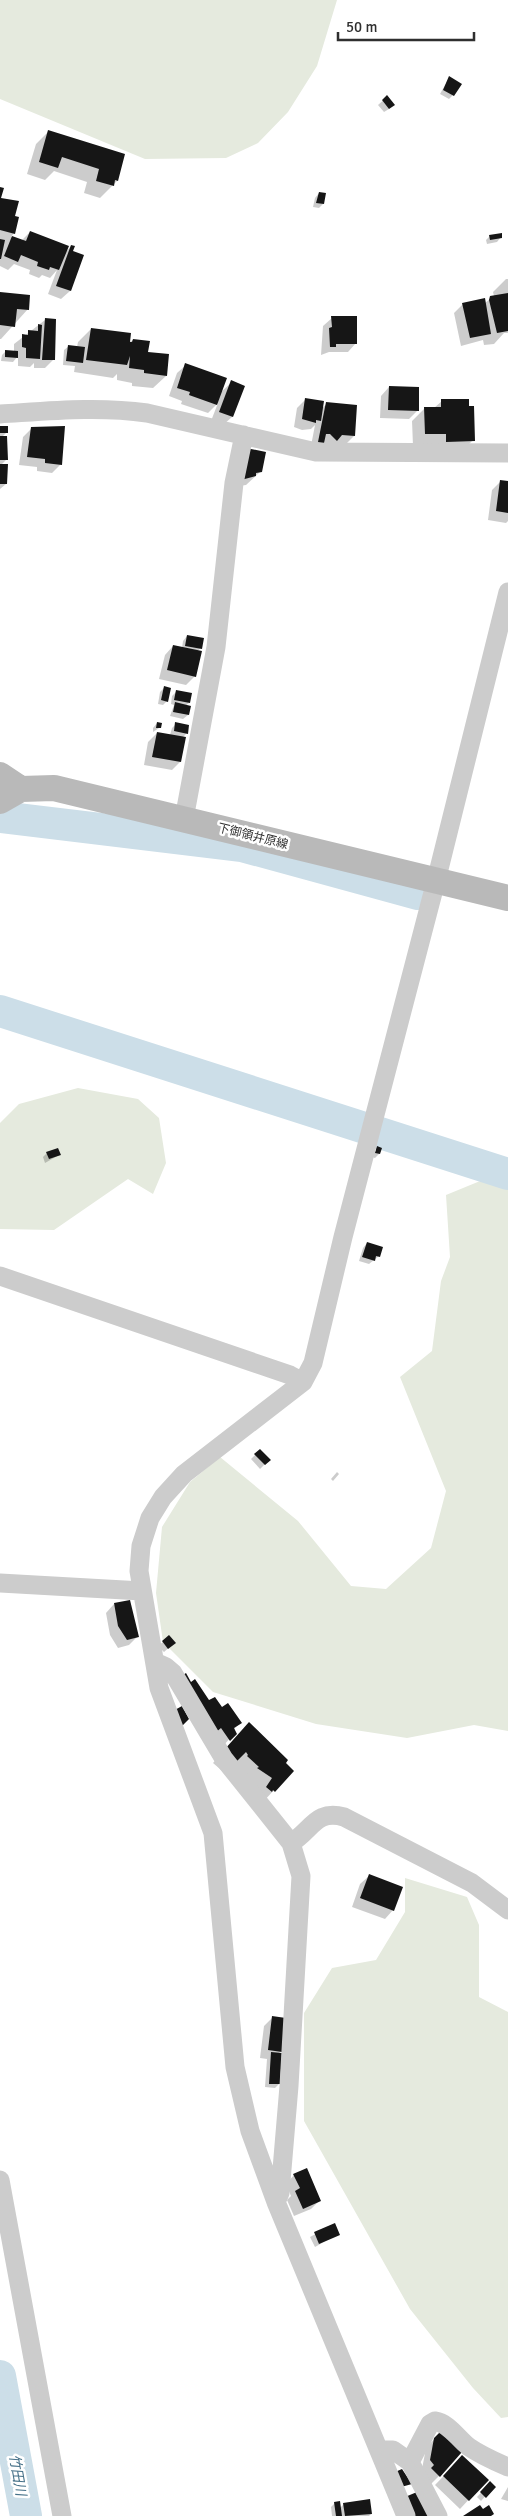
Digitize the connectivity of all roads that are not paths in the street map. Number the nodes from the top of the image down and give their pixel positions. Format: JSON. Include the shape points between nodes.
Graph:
{"nodes":[{"id":1,"x":0,"y":414,"type":"edge"},
{"id":2,"x":244,"y":435,"type":"junction"},
{"id":3,"x":508,"y":453,"type":"edge"},
{"id":4,"x":508,"y":592,"type":"edge"},
{"id":5,"x":7,"y":788,"type":"edge"},
{"id":6,"x":184,"y":819,"type":"junction"},
{"id":7,"x":436,"y":881,"type":"junction"},
{"id":8,"x":508,"y":898,"type":"edge"},
{"id":9,"x":0,"y":1276,"type":"edge"},
{"id":10,"x":303,"y":1382,"type":"junction"},
{"id":11,"x":0,"y":1583,"type":"edge"},
{"id":12,"x":142,"y":1591,"type":"junction"},
{"id":13,"x":155,"y":1662,"type":"junction"},
{"id":14,"x":291,"y":1843,"type":"junction"},
{"id":15,"x":508,"y":1910,"type":"edge"},
{"id":16,"x":0,"y":2180,"type":"edge"},
{"id":17,"x":276,"y":2202,"type":"junction"},
{"id":18,"x":379,"y":2450,"type":"junction"},
{"id":19,"x":410,"y":2462,"type":"junction"},
{"id":20,"x":508,"y":2467,"type":"edge"},
{"id":21,"x":62,"y":2516,"type":"edge"},
{"id":22,"x":406,"y":2516,"type":"edge"},
{"id":23,"x":438,"y":2516,"type":"edge"}],
"edges":[{"from":1,"to":2,"type":"street","via":[[123,410]]},
{"from":2,"to":3,"type":"street","via":[[316,452]]},
{"from":2,"to":6,"type":"street","via":[[234,483],[216,647]]},
{"from":4,"to":7,"type":"street"},
{"from":5,"to":6,"type":"main road","name":"下御領井原線","via":[[54,788]]},
{"from":6,"to":7,"type":"main road","name":"下御領井原線"},
{"from":7,"to":8,"type":"main road","name":"下御領井原線"},
{"from":7,"to":10,"type":"street","via":[[313,1363]]},
{"from":9,"to":10,"type":"street"},
{"from":10,"to":12,"type":"street","via":[[184,1474],[163,1497],[150,1518],[141,1546],[139,1571]]},
{"from":11,"to":12,"type":"street"},
{"from":12,"to":13,"type":"street"},
{"from":13,"to":14,"type":"street","via":[[173,1673],[224,1759]]},
{"from":13,"to":17,"type":"street","via":[[159,1688],[213,1833],[235,2067],[250,2131]]},
{"from":14,"to":15,"type":"street","via":[[322,1816],[331,1813],[344,1817],[472,1883]]},
{"from":14,"to":17,"type":"street","via":[[301,1876],[289,2086],[280,2193]]},
{"from":16,"to":21,"type":"street"},
{"from":17,"to":18,"type":"street"},
{"from":18,"to":19,"type":"street","via":[[393,2450]]},
{"from":18,"to":22,"type":"street"},
{"from":19,"to":20,"type":"street","via":[[430,2424],[435,2421],[442,2422],[467,2446],[486,2458]]},
{"from":19,"to":23,"type":"street"}]}
